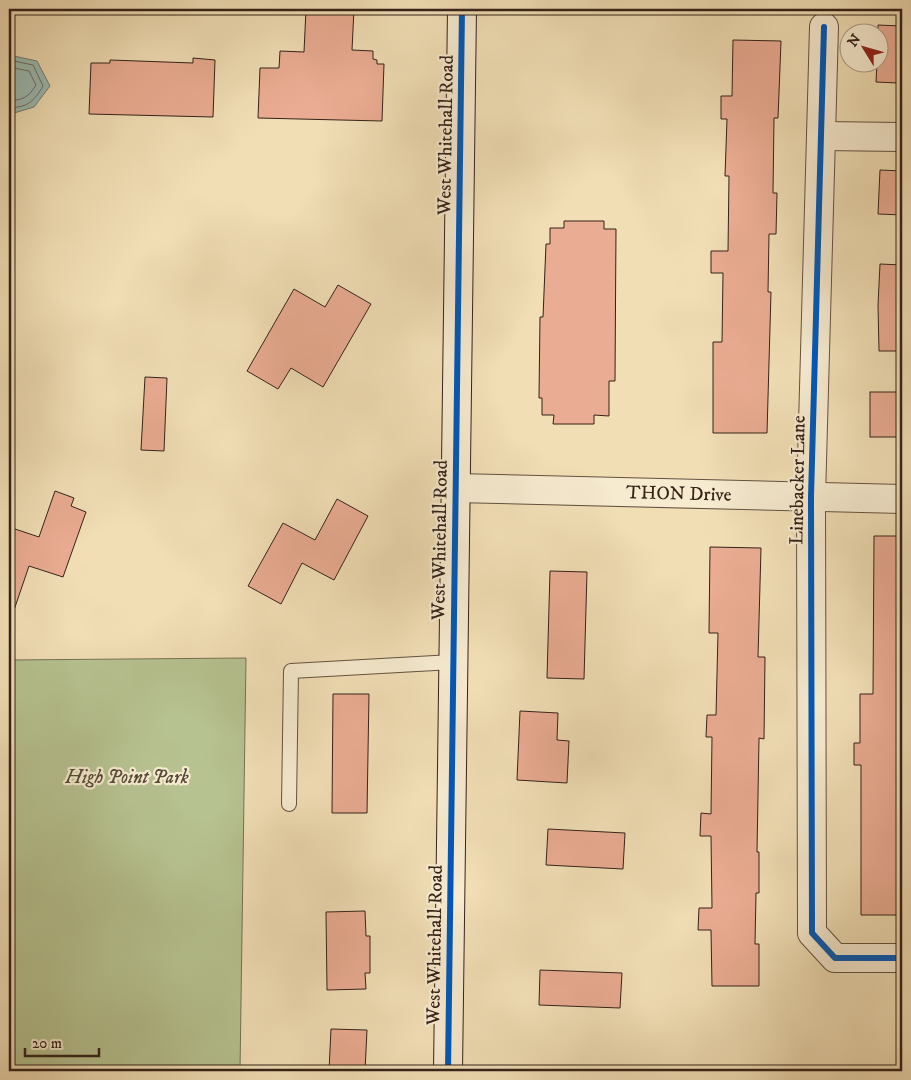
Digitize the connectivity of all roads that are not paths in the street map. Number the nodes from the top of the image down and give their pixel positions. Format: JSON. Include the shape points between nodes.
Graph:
{"nodes":[{"id":1,"x":462,"y":9,"type":"edge"},
{"id":2,"x":824,"y":27,"type":"dead end"},
{"id":3,"x":822,"y":136,"type":"junction"},
{"id":4,"x":902,"y":137,"type":"edge"},
{"id":5,"x":455,"y":488,"type":"junction"},
{"id":6,"x":811,"y":497,"type":"junction"},
{"id":7,"x":902,"y":498,"type":"edge"},
{"id":8,"x":453,"y":662,"type":"junction"},
{"id":9,"x":289,"y":804,"type":"dead end"},
{"id":10,"x":902,"y":958,"type":"edge"},
{"id":11,"x":448,"y":1071,"type":"edge"}],
"edges":[{"from":1,"to":5,"type":"street","name":"West Whitehall Road"},
{"from":2,"to":3,"type":"street","name":"Linebacker Lane"},
{"from":3,"to":4,"type":"street"},
{"from":3,"to":6,"type":"street","name":"Linebacker Lane"},
{"from":5,"to":6,"type":"street","name":"THON Drive"},
{"from":5,"to":8,"type":"street","name":"West Whitehall Road"},
{"from":6,"to":7,"type":"street","name":"THON Drive"},
{"from":6,"to":10,"type":"street","name":"Linebacker Lane","via":[[812,933],[835,958]]},
{"from":8,"to":9,"type":"lane","via":[[291,671]]},
{"from":8,"to":11,"type":"street","name":"West Whitehall Road"}]}
